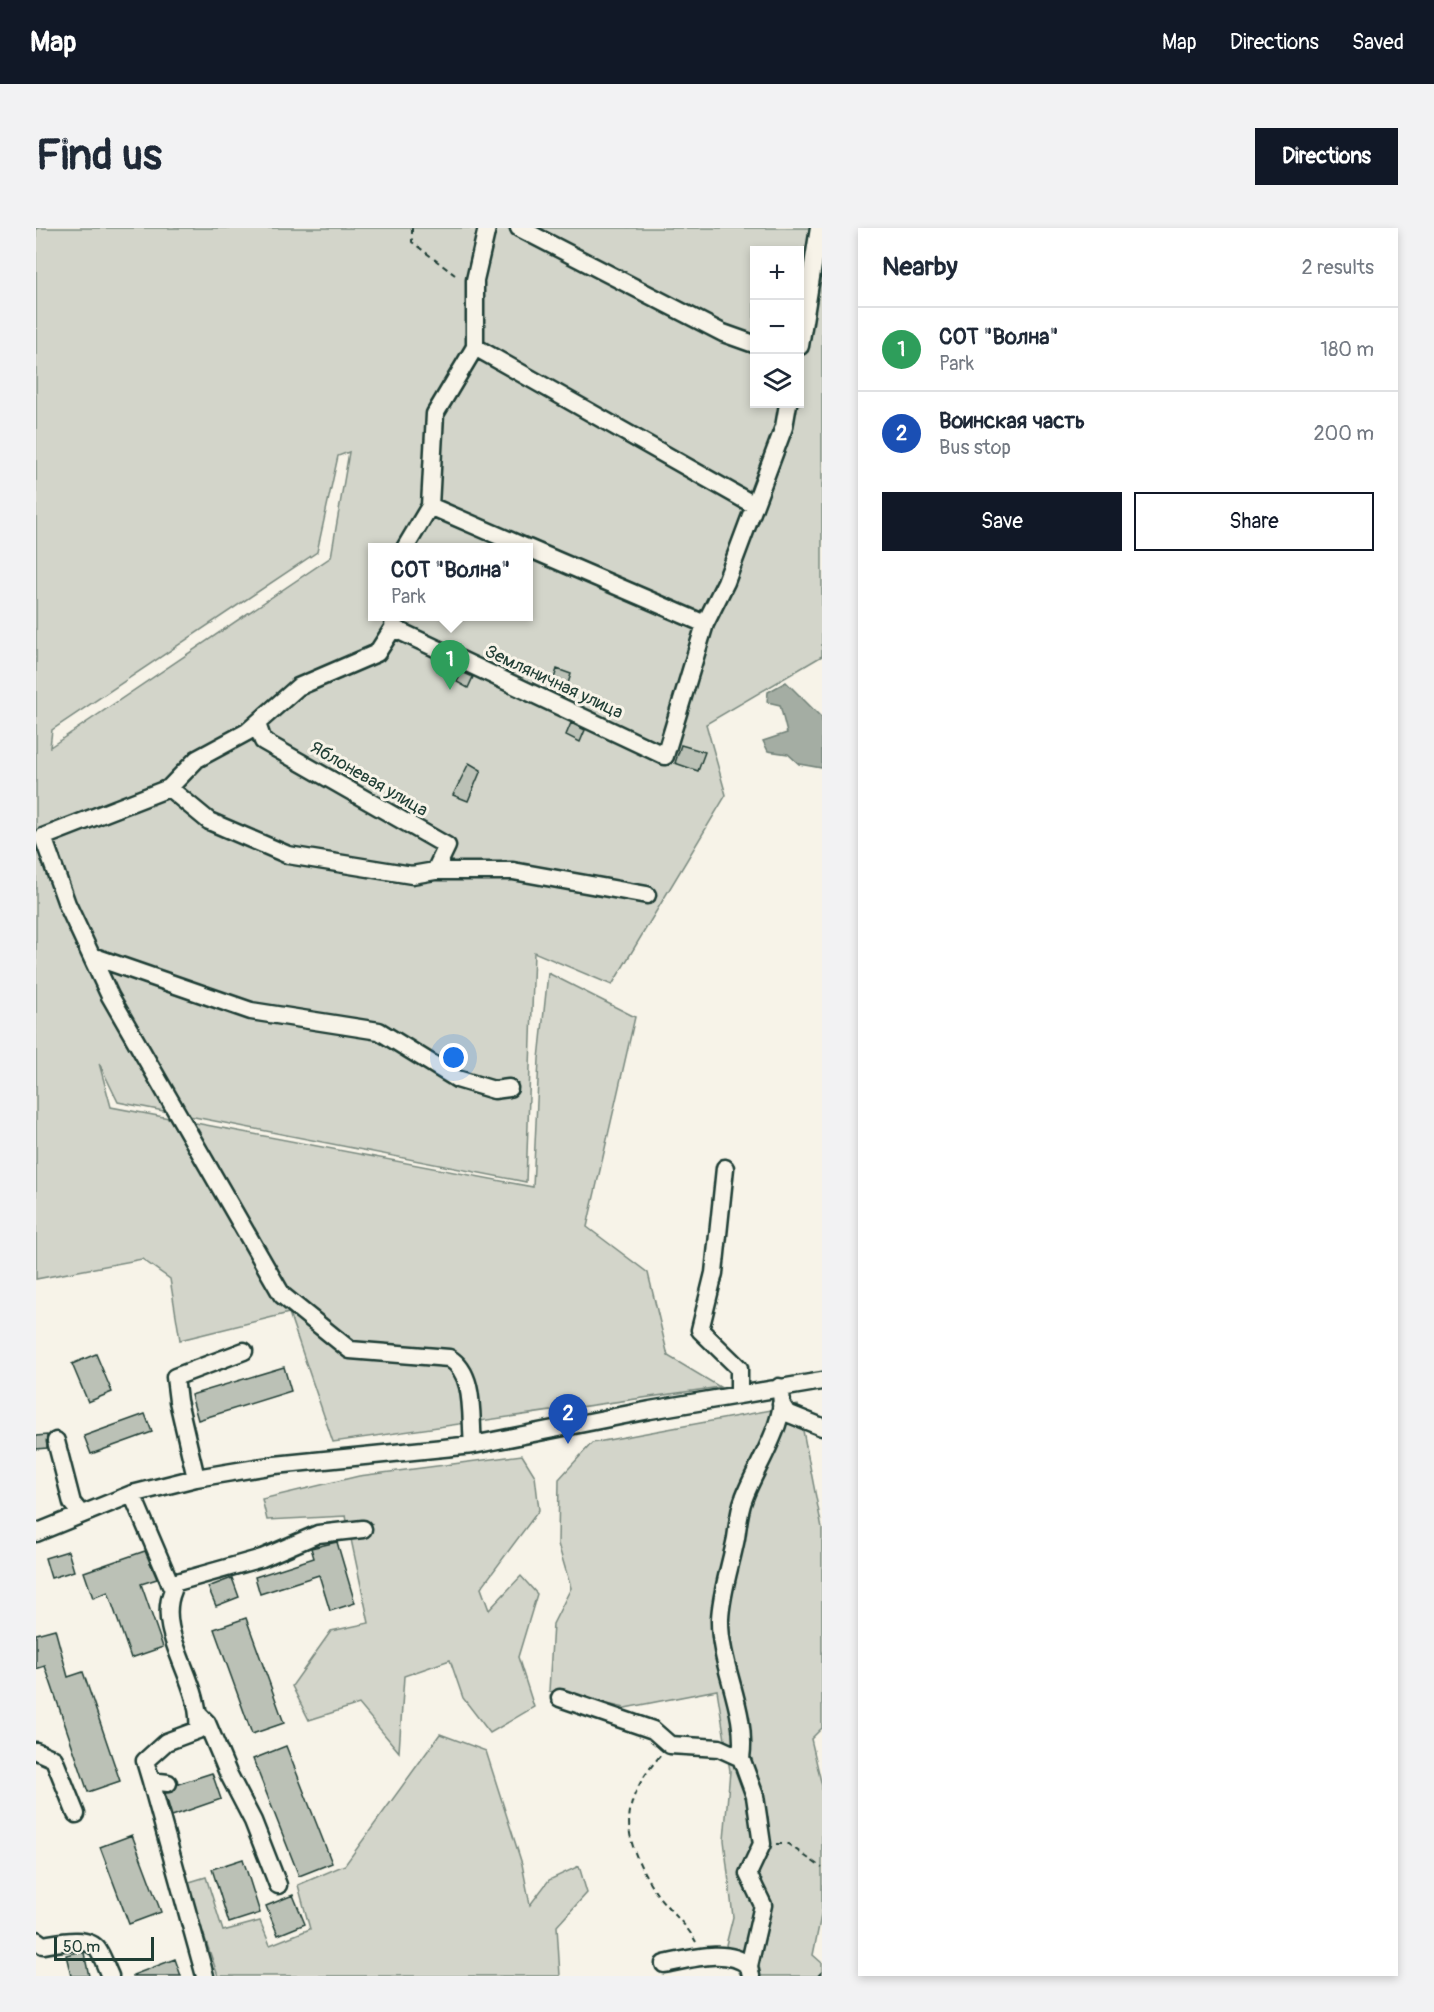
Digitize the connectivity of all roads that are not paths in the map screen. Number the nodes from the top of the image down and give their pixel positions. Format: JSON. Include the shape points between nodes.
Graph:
{"nodes":[{"id":1,"x":487,"y":228,"type":"edge"},
{"id":2,"x":519,"y":228,"type":"edge"},
{"id":3,"x":819,"y":228,"type":"edge"},
{"id":4,"x":804,"y":321,"type":"edge"},
{"id":5,"x":750,"y":342,"type":"edge"},
{"id":6,"x":476,"y":347,"type":"junction"},
{"id":7,"x":787,"y":408,"type":"edge"},
{"id":8,"x":754,"y":505,"type":"junction"},
{"id":9,"x":429,"y":506,"type":"junction"},
{"id":10,"x":408,"y":543,"type":"edge"},
{"id":11,"x":515,"y":543,"type":"edge"},
{"id":12,"x":533,"y":551,"type":"edge"},
{"id":13,"x":394,"y":622,"type":"edge"},
{"id":14,"x":705,"y":624,"type":"junction"},
{"id":15,"x":257,"y":724,"type":"junction"},
{"id":16,"x":169,"y":788,"type":"junction"},
{"id":17,"x":435,"y":871,"type":"junction"},
{"id":18,"x":647,"y":895,"type":"dead end"},
{"id":19,"x":92,"y":956,"type":"junction"},
{"id":20,"x":509,"y":1088,"type":"dead end"},
{"id":21,"x":725,"y":1168,"type":"dead end"},
{"id":22,"x":244,"y":1351,"type":"dead end"},
{"id":23,"x":822,"y":1381,"type":"edge"},
{"id":24,"x":739,"y":1394,"type":"junction"},
{"id":25,"x":780,"y":1396,"type":"junction"},
{"id":26,"x":822,"y":1427,"type":"edge"},
{"id":27,"x":56,"y":1441,"type":"dead end"},
{"id":28,"x":473,"y":1445,"type":"junction"},
{"id":29,"x":196,"y":1478,"type":"junction"},
{"id":30,"x":132,"y":1494,"type":"junction"},
{"id":31,"x":81,"y":1514,"type":"junction"},
{"id":32,"x":363,"y":1529,"type":"dead end"},
{"id":33,"x":36,"y":1533,"type":"edge"},
{"id":34,"x":170,"y":1584,"type":"junction"},
{"id":35,"x":560,"y":1698,"type":"dead end"},
{"id":36,"x":199,"y":1715,"type":"junction"},
{"id":37,"x":36,"y":1751,"type":"edge"},
{"id":38,"x":741,"y":1758,"type":"junction"},
{"id":39,"x":151,"y":1781,"type":"junction"},
{"id":40,"x":168,"y":1783,"type":"dead end"},
{"id":41,"x":76,"y":1814,"type":"dead end"},
{"id":42,"x":278,"y":1885,"type":"dead end"},
{"id":43,"x":36,"y":1940,"type":"edge"},
{"id":44,"x":664,"y":1964,"type":"dead end"},
{"id":45,"x":750,"y":1971,"type":"edge"},
{"id":46,"x":110,"y":1976,"type":"edge"},
{"id":47,"x":205,"y":1976,"type":"edge"}],
"edges":[{"from":1,"to":6,"type":"street","via":[[476,280]]},
{"from":2,"to":5,"type":"street","via":[[713,328]]},
{"from":3,"to":4,"type":"street"},
{"from":6,"to":8,"type":"street"},
{"from":6,"to":9,"type":"street","via":[[435,414]]},
{"from":7,"to":8,"type":"street","via":[[784,427]]},
{"from":8,"to":14,"type":"street","via":[[726,582]]},
{"from":9,"to":10,"type":"street"},
{"from":9,"to":11,"type":"street"},
{"from":12,"to":14,"type":"street"},
{"from":13,"to":14,"type":"street","name":"Земляничная улица","via":[[665,756]]},
{"from":13,"to":15,"type":"street","via":[[377,654],[298,687]]},
{"from":15,"to":16,"type":"street","via":[[197,759]]},
{"from":15,"to":17,"type":"street","name":"Яблоневая улица","via":[[263,741],[447,846]]},
{"from":16,"to":17,"type":"street","via":[[209,821],[288,855],[412,875]]},
{"from":16,"to":19,"type":"street","via":[[43,837],[67,904]]},
{"from":17,"to":18,"type":"street","via":[[513,871]]},
{"from":19,"to":20,"type":"street","via":[[251,1011],[379,1031],[457,1079],[494,1090]]},
{"from":19,"to":28,"type":"street","via":[[110,996],[282,1295],[350,1350],[449,1358],[460,1364],[467,1378]]},
{"from":21,"to":24,"type":"street","via":[[714,1273],[700,1330],[739,1368]]},
{"from":22,"to":29,"type":"street","via":[[175,1377]]},
{"from":23,"to":25,"type":"street"},
{"from":24,"to":25,"type":"street"},
{"from":24,"to":28,"type":"street"},
{"from":25,"to":26,"type":"street","via":[[787,1413]]},
{"from":25,"to":38,"type":"street","via":[[776,1430],[743,1500],[720,1619],[727,1675],[743,1739]]},
{"from":27,"to":31,"type":"street","via":[[72,1503]]},
{"from":28,"to":29,"type":"street","via":[[275,1465]]},
{"from":29,"to":30,"type":"street"},
{"from":30,"to":31,"type":"street"},
{"from":30,"to":34,"type":"street"},
{"from":31,"to":33,"type":"street"},
{"from":32,"to":34,"type":"street","via":[[318,1534],[262,1558]]},
{"from":34,"to":36,"type":"street","via":[[170,1628]]},
{"from":35,"to":38,"type":"street","via":[[653,1730],[670,1745],[719,1748]]},
{"from":36,"to":39,"type":"street","via":[[198,1730],[166,1742],[145,1761]]},
{"from":36,"to":42,"type":"street","via":[[207,1723],[253,1821]]},
{"from":37,"to":41,"type":"street","via":[[54,1759]]},
{"from":38,"to":45,"type":"street","via":[[754,1796],[762,1844],[748,1874],[763,1905]]},
{"from":39,"to":40,"type":"street"},
{"from":39,"to":47,"type":"street"},
{"from":43,"to":46,"type":"street","via":[[43,1946],[87,1942],[97,1948]]},
{"from":44,"to":45,"type":"street","via":[[729,1956],[742,1960]]}]}
